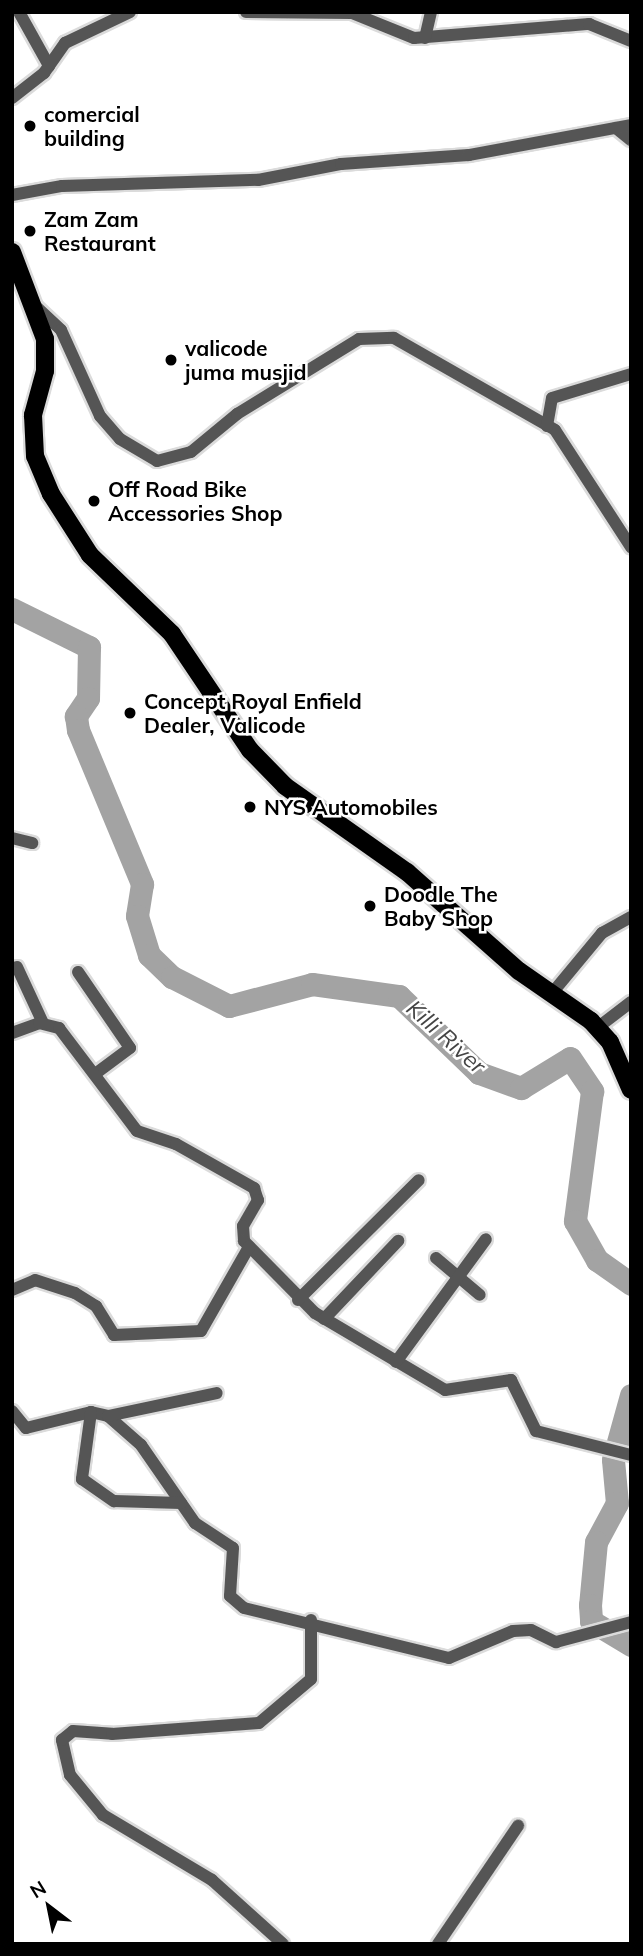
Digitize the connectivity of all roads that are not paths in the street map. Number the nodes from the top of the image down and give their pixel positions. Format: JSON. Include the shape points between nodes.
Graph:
{"nodes":[{"id":1,"x":19,"y":12,"type":"edge"},
{"id":2,"x":130,"y":12,"type":"edge"},
{"id":3,"x":246,"y":12,"type":"edge"},
{"id":4,"x":431,"y":12,"type":"edge"},
{"id":5,"x":322,"y":13,"type":"edge"},
{"id":6,"x":425,"y":38,"type":"junction"},
{"id":7,"x":631,"y":41,"type":"edge"},
{"id":8,"x":49,"y":66,"type":"junction"},
{"id":9,"x":12,"y":98,"type":"edge"},
{"id":10,"x":631,"y":125,"type":"edge"},
{"id":11,"x":616,"y":128,"type":"junction"},
{"id":12,"x":631,"y":140,"type":"edge"},
{"id":13,"x":12,"y":195,"type":"edge"},
{"id":14,"x":12,"y":252,"type":"edge"},
{"id":15,"x":31,"y":302,"type":"junction"},
{"id":16,"x":631,"y":374,"type":"edge"},
{"id":17,"x":547,"y":426,"type":"junction"},
{"id":18,"x":631,"y":547,"type":"edge"},
{"id":19,"x":12,"y":838,"type":"edge"},
{"id":20,"x":32,"y":843,"type":"dead end"},
{"id":21,"x":631,"y":917,"type":"edge"},
{"id":22,"x":17,"y":967,"type":"dead end"},
{"id":23,"x":78,"y":972,"type":"dead end"},
{"id":24,"x":553,"y":992,"type":"junction"},
{"id":25,"x":631,"y":1002,"type":"edge"},
{"id":26,"x":43,"y":1023,"type":"junction"},
{"id":27,"x":597,"y":1028,"type":"junction"},
{"id":28,"x":12,"y":1032,"type":"edge"},
{"id":29,"x":94,"y":1074,"type":"junction"},
{"id":30,"x":631,"y":1090,"type":"edge"},
{"id":31,"x":419,"y":1180,"type":"dead end"},
{"id":32,"x":486,"y":1239,"type":"dead end"},
{"id":33,"x":398,"y":1241,"type":"dead end"},
{"id":34,"x":249,"y":1247,"type":"junction"},
{"id":35,"x":436,"y":1258,"type":"dead end"},
{"id":36,"x":458,"y":1274,"type":"junction"},
{"id":37,"x":12,"y":1290,"type":"edge"},
{"id":38,"x":480,"y":1295,"type":"dead end"},
{"id":39,"x":298,"y":1300,"type":"junction"},
{"id":40,"x":324,"y":1319,"type":"junction"},
{"id":41,"x":397,"y":1362,"type":"junction"},
{"id":42,"x":217,"y":1393,"type":"dead end"},
{"id":43,"x":12,"y":1411,"type":"edge"},
{"id":44,"x":91,"y":1412,"type":"junction"},
{"id":45,"x":108,"y":1416,"type":"junction"},
{"id":46,"x":631,"y":1455,"type":"edge"},
{"id":47,"x":181,"y":1503,"type":"junction"},
{"id":48,"x":311,"y":1620,"type":"junction"},
{"id":49,"x":631,"y":1622,"type":"edge"},
{"id":50,"x":518,"y":1826,"type":"dead end"},
{"id":51,"x":283,"y":1944,"type":"edge"},
{"id":52,"x":438,"y":1944,"type":"edge"}],
"edges":[{"from":1,"to":8,"type":"street"},
{"from":2,"to":8,"type":"street","via":[[65,43]]},
{"from":3,"to":5,"type":"street"},
{"from":4,"to":6,"type":"street"},
{"from":5,"to":6,"type":"street","via":[[372,18]]},
{"from":6,"to":7,"type":"street","via":[[578,23]]},
{"from":8,"to":9,"type":"street"},
{"from":10,"to":11,"type":"street"},
{"from":11,"to":12,"type":"street"},
{"from":11,"to":13,"type":"street","via":[[469,155],[341,164],[258,180],[62,186]]},
{"from":14,"to":15,"type":"main road"},
{"from":15,"to":17,"type":"street","via":[[61,330],[100,416],[120,439],[157,461],[191,452],[237,414],[359,339],[377,335],[394,338]]},
{"from":15,"to":24,"type":"main road","via":[[45,339],[45,371],[33,415],[36,456],[51,494],[108,579],[172,634],[250,750],[285,786],[407,872],[519,971]]},
{"from":16,"to":17,"type":"street","via":[[552,398]]},
{"from":17,"to":18,"type":"street"},
{"from":19,"to":20,"type":"street"},
{"from":21,"to":24,"type":"street","via":[[602,933]]},
{"from":22,"to":26,"type":"street"},
{"from":23,"to":29,"type":"street","via":[[130,1048]]},
{"from":24,"to":27,"type":"main road"},
{"from":25,"to":27,"type":"street"},
{"from":26,"to":28,"type":"street"},
{"from":26,"to":29,"type":"street","via":[[60,1027]]},
{"from":27,"to":30,"type":"main road"},
{"from":29,"to":34,"type":"street","via":[[137,1131],[176,1144],[254,1188],[258,1200],[243,1226]]},
{"from":31,"to":39,"type":"street"},
{"from":32,"to":36,"type":"street"},
{"from":33,"to":40,"type":"street"},
{"from":34,"to":37,"type":"street","via":[[201,1331],[114,1335],[96,1306],[75,1293],[35,1280]]},
{"from":34,"to":39,"type":"street"},
{"from":35,"to":36,"type":"street"},
{"from":36,"to":38,"type":"street"},
{"from":36,"to":41,"type":"street"},
{"from":39,"to":40,"type":"street"},
{"from":40,"to":41,"type":"street"},
{"from":41,"to":46,"type":"street","via":[[445,1390],[505,1380],[518,1385],[536,1430],[583,1438]]},
{"from":42,"to":45,"type":"street"},
{"from":43,"to":44,"type":"street","via":[[26,1428]]},
{"from":44,"to":45,"type":"street"},
{"from":44,"to":47,"type":"street","via":[[82,1479],[114,1501]]},
{"from":45,"to":47,"type":"street","via":[[141,1445]]},
{"from":47,"to":48,"type":"street","via":[[195,1522],[233,1548],[228,1586],[237,1603]]},
{"from":48,"to":49,"type":"street","via":[[449,1658],[513,1630],[531,1630],[556,1642]]},
{"from":48,"to":51,"type":"street","via":[[311,1679],[259,1723],[112,1734],[73,1731],[62,1740],[70,1775],[103,1815],[212,1880]]},
{"from":50,"to":52,"type":"street"}]}
